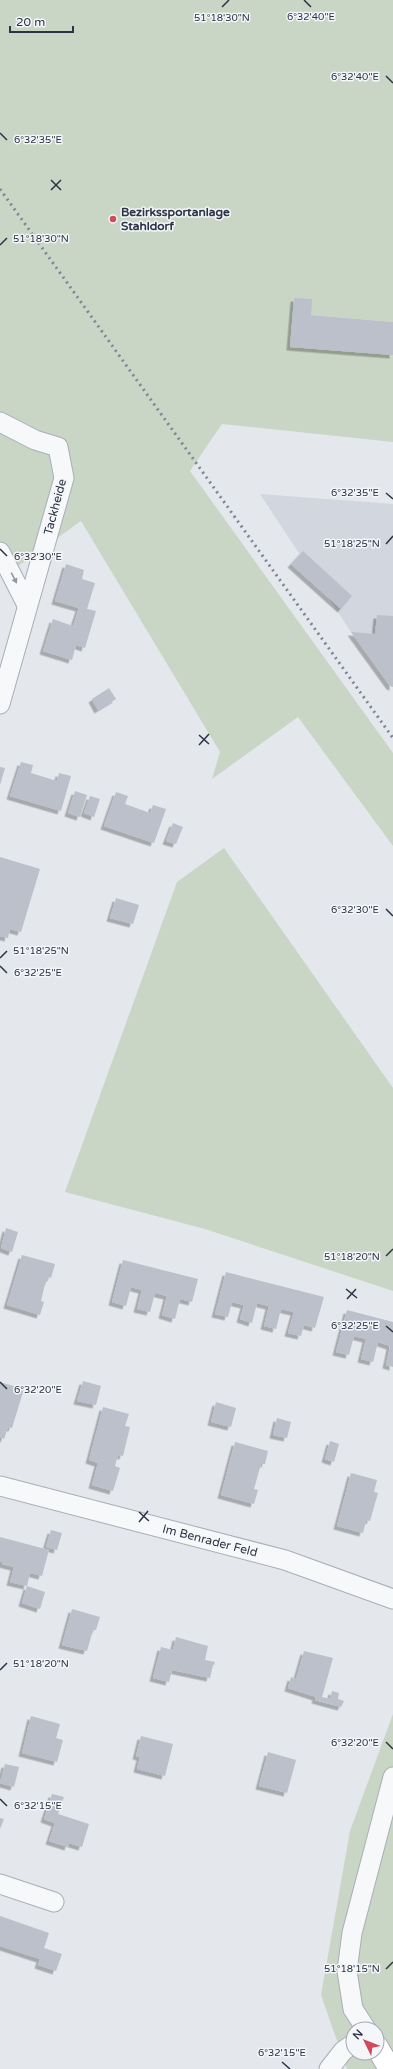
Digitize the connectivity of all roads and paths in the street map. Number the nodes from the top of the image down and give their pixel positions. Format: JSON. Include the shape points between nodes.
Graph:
{"nodes":[{"id":1,"x":0,"y":422,"type":"edge"},
{"id":2,"x":0,"y":552,"type":"edge"},
{"id":3,"x":27,"y":605,"type":"junction"},
{"id":4,"x":0,"y":704,"type":"edge"},
{"id":5,"x":0,"y":1486,"type":"edge"},
{"id":6,"x":393,"y":1599,"type":"edge"},
{"id":7,"x":393,"y":1776,"type":"edge"},
{"id":8,"x":0,"y":1884,"type":"edge"},
{"id":9,"x":54,"y":1902,"type":"dead end"},
{"id":10,"x":361,"y":2021,"type":"edge"},
{"id":11,"x":345,"y":2050,"type":"edge"},
{"id":12,"x":385,"y":2060,"type":"edge"},
{"id":13,"x":329,"y":2069,"type":"edge"},
{"id":14,"x":390,"y":2069,"type":"edge"}],
"edges":[{"from":1,"to":3,"type":"street","name":"Tackheide","via":[[35,440],[58,447],[64,478]]},
{"from":2,"to":3,"type":"street","one_way":true},
{"from":3,"to":4,"type":"street","name":"Tackheide"},
{"from":5,"to":6,"type":"street","name":"Im Benrader Feld","via":[[285,1560]]},
{"from":7,"to":10,"type":"street","via":[[352,1933],[347,1971],[353,2009]]},
{"from":8,"to":9,"type":"street"},
{"from":11,"to":13,"type":"street"},
{"from":12,"to":14,"type":"main road"}]}
